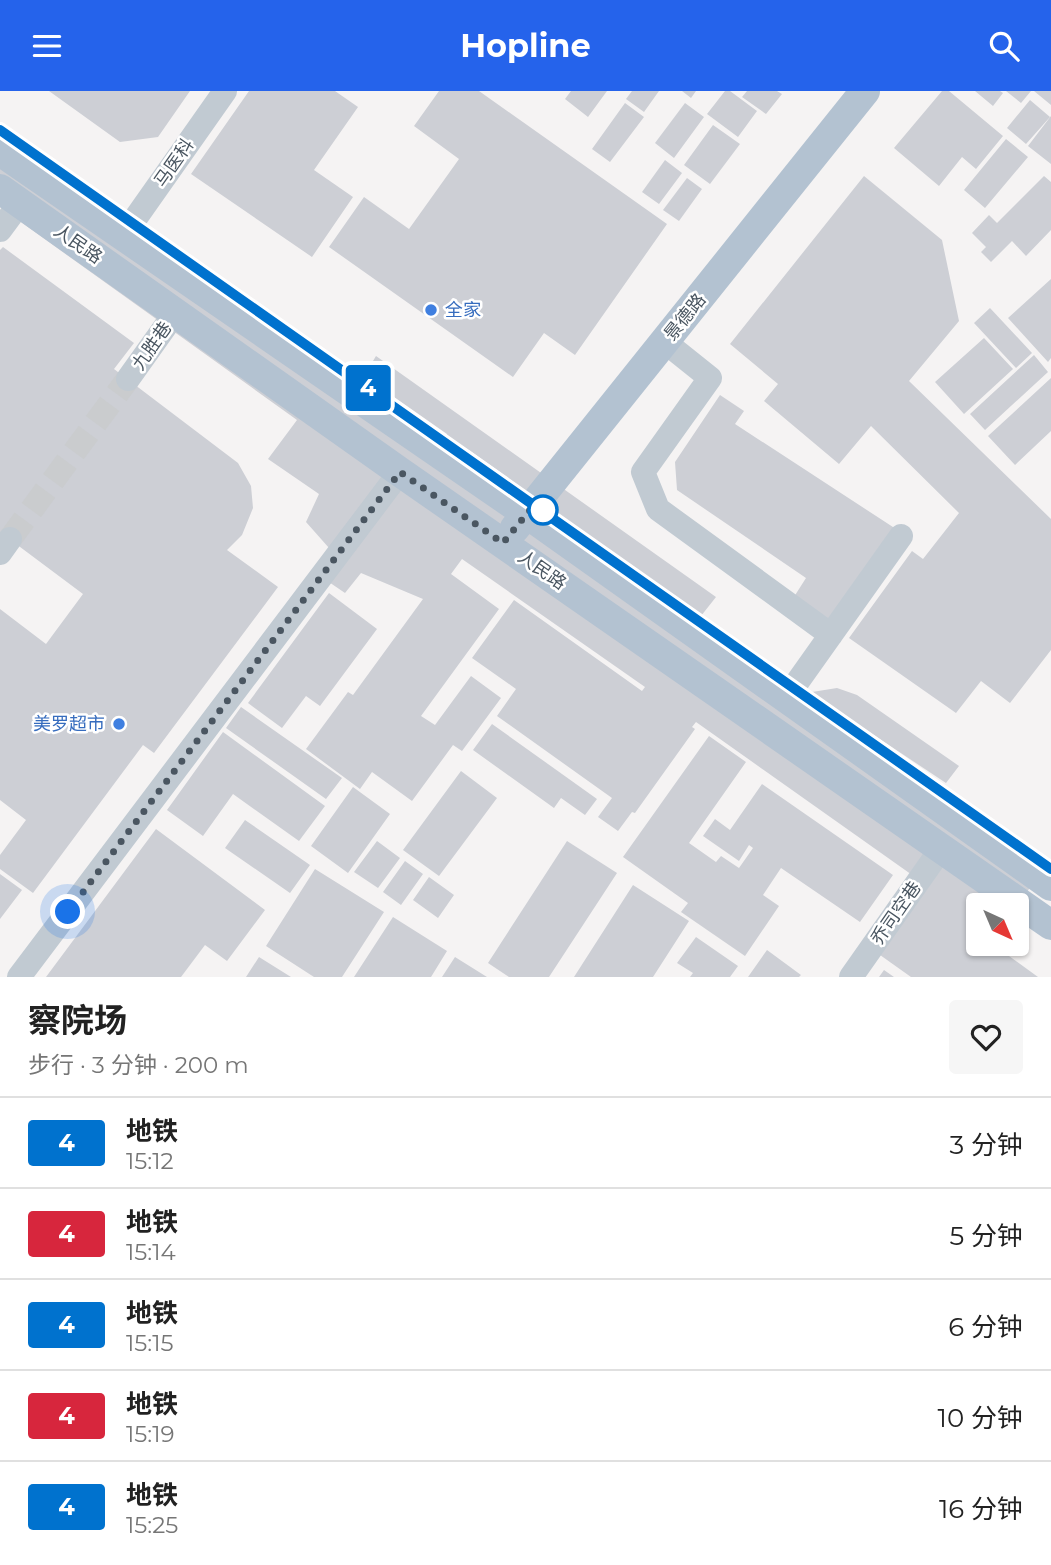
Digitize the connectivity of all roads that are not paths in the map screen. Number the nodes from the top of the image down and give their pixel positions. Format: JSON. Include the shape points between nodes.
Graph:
{"nodes":[{"id":1,"x":225,"y":91,"type":"edge"},
{"id":2,"x":865,"y":91,"type":"edge"},
{"id":3,"x":0,"y":151,"type":"edge"},
{"id":4,"x":10,"y":196,"type":"edge"},
{"id":5,"x":0,"y":230,"type":"edge"},
{"id":6,"x":123,"y":236,"type":"junction"},
{"id":7,"x":175,"y":313,"type":"junction"},
{"id":8,"x":665,"y":342,"type":"junction"},
{"id":9,"x":128,"y":379,"type":"tunnel mouth"},
{"id":10,"x":400,"y":472,"type":"junction"},
{"id":11,"x":527,"y":515,"type":"junction"},
{"id":12,"x":901,"y":536,"type":"dead end"},
{"id":13,"x":503,"y":543,"type":"junction"},
{"id":14,"x":831,"y":635,"type":"junction"},
{"id":15,"x":786,"y":698,"type":"junction"},
{"id":16,"x":942,"y":849,"type":"junction"},
{"id":17,"x":1051,"y":886,"type":"edge"},
{"id":18,"x":1051,"y":925,"type":"edge"},
{"id":19,"x":19,"y":977,"type":"edge"},
{"id":20,"x":850,"y":977,"type":"edge"}],
"edges":[{"from":1,"to":6,"type":"street","name":"马医科"},
{"from":2,"to":8,"type":"main road","name":"景德路"},
{"from":3,"to":6,"type":"main road","name":"人民路"},
{"from":4,"to":5,"type":"street"},
{"from":4,"to":7,"type":"main road","name":"人民路"},
{"from":6,"to":11,"type":"main road","name":"人民路"},
{"from":7,"to":9,"type":"street","name":"九胜巷"},
{"from":7,"to":10,"type":"main road","name":"人民路"},
{"from":8,"to":11,"type":"main road","name":"景德路"},
{"from":8,"to":14,"type":"street","via":[[710,379],[643,472],[658,509]]},
{"from":10,"to":13,"type":"main road","name":"人民路"},
{"from":10,"to":19,"type":"street"},
{"from":11,"to":13,"type":"main road","name":"景德路"},
{"from":11,"to":15,"type":"main road","name":"人民路"},
{"from":12,"to":14,"type":"street"},
{"from":13,"to":16,"type":"main road","name":"人民路"},
{"from":14,"to":15,"type":"street"},
{"from":15,"to":17,"type":"main road","name":"人民路"},
{"from":16,"to":18,"type":"main road","name":"人民路"},
{"from":16,"to":20,"type":"street","name":"乔司空巷"}]}
